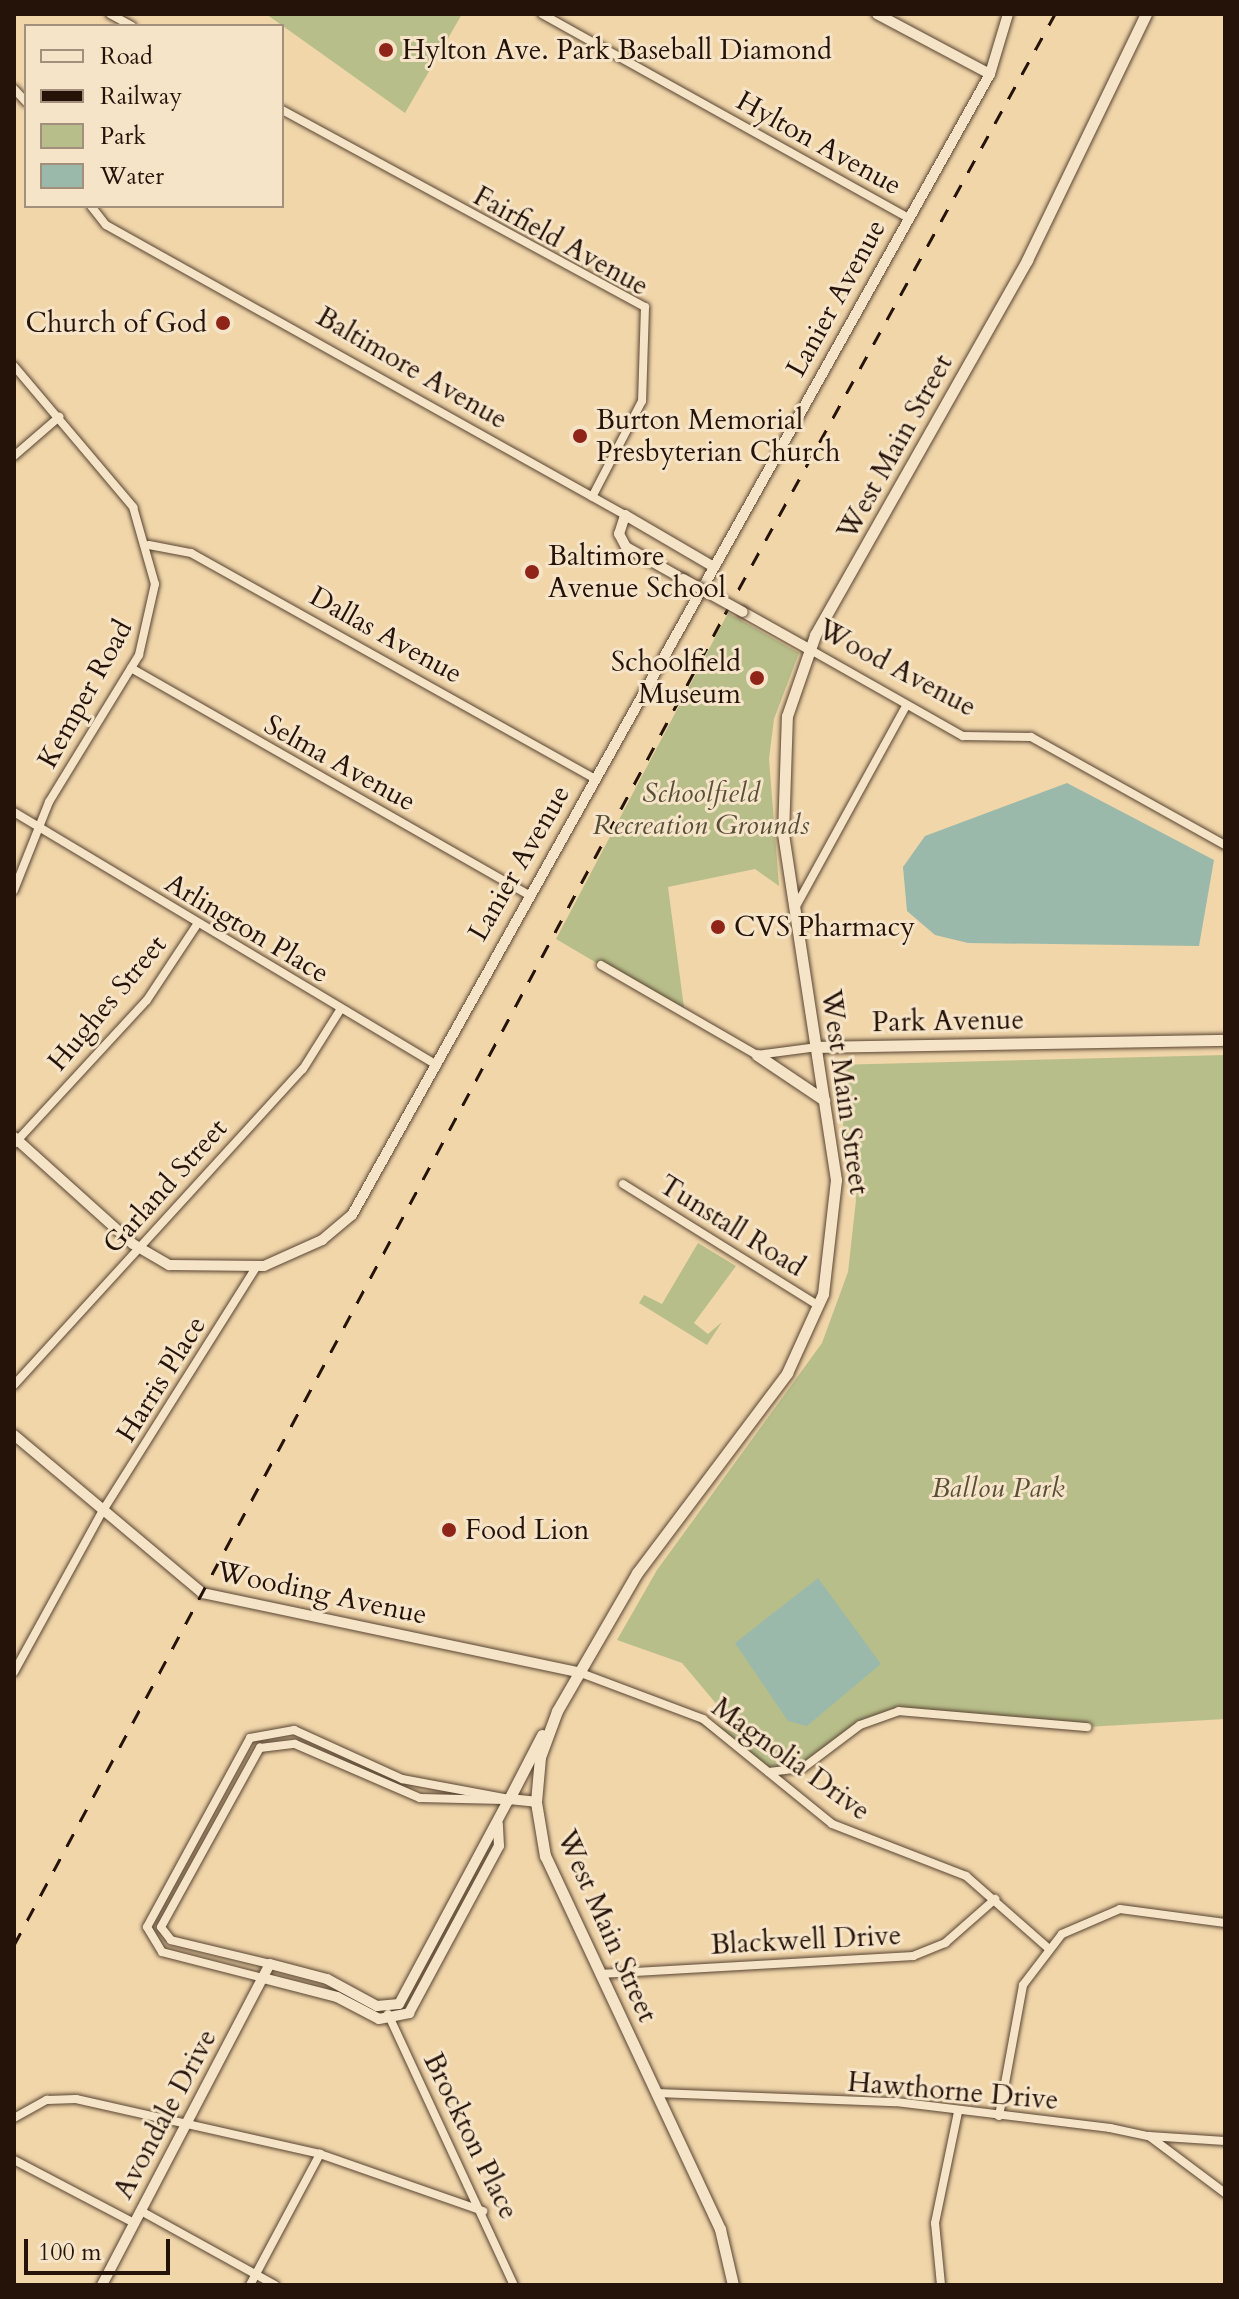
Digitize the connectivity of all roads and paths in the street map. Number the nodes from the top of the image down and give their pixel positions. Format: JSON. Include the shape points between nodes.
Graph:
{"nodes":[{"id":1,"x":110,"y":14,"type":"edge"},
{"id":2,"x":542,"y":14,"type":"edge"},
{"id":3,"x":877,"y":14,"type":"edge"},
{"id":4,"x":1008,"y":14,"type":"edge"},
{"id":5,"x":1146,"y":14,"type":"edge"},
{"id":6,"x":128,"y":24,"type":"edge"},
{"id":7,"x":990,"y":74,"type":"junction"},
{"id":8,"x":284,"y":111,"type":"edge"},
{"id":9,"x":93,"y":208,"type":"edge"},
{"id":10,"x":908,"y":218,"type":"junction"},
{"id":11,"x":14,"y":366,"type":"edge"},
{"id":12,"x":59,"y":417,"type":"junction"},
{"id":13,"x":14,"y":456,"type":"edge"},
{"id":14,"x":592,"y":497,"type":"junction"},
{"id":15,"x":625,"y":515,"type":"junction"},
{"id":16,"x":149,"y":545,"type":"junction"},
{"id":17,"x":714,"y":567,"type":"junction"},
{"id":18,"x":809,"y":649,"type":"junction"},
{"id":19,"x":131,"y":668,"type":"junction"},
{"id":20,"x":906,"y":706,"type":"junction"},
{"id":21,"x":595,"y":779,"type":"junction"},
{"id":22,"x":14,"y":812,"type":"edge"},
{"id":23,"x":37,"y":826,"type":"junction"},
{"id":24,"x":1225,"y":845,"type":"edge"},
{"id":25,"x":14,"y":890,"type":"edge"},
{"id":26,"x":529,"y":895,"type":"junction"},
{"id":27,"x":795,"y":909,"type":"junction"},
{"id":28,"x":198,"y":923,"type":"junction"},
{"id":29,"x":601,"y":965,"type":"dead end"},
{"id":30,"x":340,"y":1010,"type":"junction"},
{"id":31,"x":1225,"y":1040,"type":"edge"},
{"id":32,"x":817,"y":1047,"type":"junction"},
{"id":33,"x":757,"y":1055,"type":"junction"},
{"id":34,"x":437,"y":1065,"type":"junction"},
{"id":35,"x":824,"y":1100,"type":"junction"},
{"id":36,"x":15,"y":1140,"type":"edge"},
{"id":37,"x":623,"y":1184,"type":"dead end"},
{"id":38,"x":138,"y":1249,"type":"junction"},
{"id":39,"x":255,"y":1269,"type":"junction"},
{"id":40,"x":819,"y":1306,"type":"junction"},
{"id":41,"x":14,"y":1385,"type":"edge"},
{"id":42,"x":14,"y":1435,"type":"edge"},
{"id":43,"x":102,"y":1512,"type":"junction"},
{"id":44,"x":14,"y":1672,"type":"edge"},
{"id":45,"x":578,"y":1672,"type":"junction"},
{"id":46,"x":557,"y":1711,"type":"junction"},
{"id":47,"x":1087,"y":1727,"type":"dead end"},
{"id":48,"x":308,"y":1736,"type":"junction"},
{"id":49,"x":302,"y":1747,"type":"junction"},
{"id":50,"x":234,"y":1760,"type":"junction"},
{"id":51,"x":361,"y":1761,"type":"junction"},
{"id":52,"x":246,"y":1766,"type":"junction"},
{"id":53,"x":769,"y":1772,"type":"junction"},
{"id":54,"x":355,"y":1774,"type":"junction"},
{"id":55,"x":415,"y":1782,"type":"junction"},
{"id":56,"x":410,"y":1796,"type":"junction"},
{"id":57,"x":509,"y":1799,"type":"junction"},
{"id":58,"x":536,"y":1802,"type":"junction"},
{"id":59,"x":498,"y":1824,"type":"junction"},
{"id":60,"x":161,"y":1892,"type":"junction"},
{"id":61,"x":174,"y":1899,"type":"junction"},
{"id":62,"x":995,"y":1899,"type":"junction"},
{"id":63,"x":448,"y":1915,"type":"junction"},
{"id":64,"x":461,"y":1921,"type":"junction"},
{"id":65,"x":1225,"y":1923,"type":"edge"},
{"id":66,"x":196,"y":1946,"type":"junction"},
{"id":67,"x":1048,"y":1948,"type":"junction"},
{"id":68,"x":190,"y":1960,"type":"junction"},
{"id":69,"x":270,"y":1964,"type":"junction"},
{"id":70,"x":600,"y":1974,"type":"junction"},
{"id":71,"x":263,"y":1978,"type":"junction"},
{"id":72,"x":386,"y":2008,"type":"junction"},
{"id":73,"x":390,"y":2020,"type":"junction"},
{"id":74,"x":657,"y":2093,"type":"junction"},
{"id":75,"x":958,"y":2112,"type":"junction"},
{"id":76,"x":999,"y":2116,"type":"junction"},
{"id":77,"x":14,"y":2118,"type":"edge"},
{"id":78,"x":186,"y":2124,"type":"junction"},
{"id":79,"x":1149,"y":2136,"type":"junction"},
{"id":80,"x":1225,"y":2141,"type":"edge"},
{"id":81,"x":320,"y":2154,"type":"junction"},
{"id":82,"x":14,"y":2160,"type":"edge"},
{"id":83,"x":1225,"y":2193,"type":"edge"},
{"id":84,"x":141,"y":2211,"type":"junction"},
{"id":85,"x":483,"y":2211,"type":"junction"},
{"id":86,"x":134,"y":2223,"type":"junction"},
{"id":87,"x":256,"y":2275,"type":"junction"},
{"id":88,"x":102,"y":2285,"type":"edge"},
{"id":89,"x":250,"y":2285,"type":"edge"},
{"id":90,"x":275,"y":2285,"type":"edge"},
{"id":91,"x":514,"y":2285,"type":"edge"},
{"id":92,"x":733,"y":2285,"type":"edge"},
{"id":93,"x":941,"y":2285,"type":"edge"}],
"edges":[{"from":1,"to":6,"type":"street"},
{"from":2,"to":10,"type":"street","name":"Hylton Avenue"},
{"from":3,"to":7,"type":"street"},
{"from":4,"to":7,"type":"street","name":"Lanier Avenue"},
{"from":5,"to":18,"type":"main road","name":"West Main Street","via":[[1027,260]]},
{"from":7,"to":10,"type":"street","name":"Lanier Avenue"},
{"from":8,"to":14,"type":"street","name":"Fairfield Avenue","via":[[645,307],[642,401]]},
{"from":9,"to":14,"type":"street","name":"Baltimore Avenue","via":[[106,225]]},
{"from":10,"to":17,"type":"street","name":"Lanier Avenue"},
{"from":11,"to":12,"type":"street","name":"Kemper Road"},
{"from":12,"to":13,"type":"street"},
{"from":12,"to":16,"type":"street","name":"Kemper Road","via":[[121,489]]},
{"from":14,"to":15,"type":"street","name":"Baltimore Avenue"},
{"from":15,"to":17,"type":"street","name":"Baltimore Avenue"},
{"from":15,"to":18,"type":"street","name":"Wood Avenue","bridge":true,"via":[[619,534],[626,547]]},
{"from":16,"to":19,"type":"street","name":"Kemper Road","via":[[154,603]]},
{"from":16,"to":21,"type":"street","name":"Dallas Avenue","via":[[191,553]]},
{"from":17,"to":21,"type":"street","name":"Lanier Avenue"},
{"from":18,"to":20,"type":"street","name":"Wood Avenue"},
{"from":18,"to":27,"type":"main road","name":"West Main Street","via":[[781,751]]},
{"from":19,"to":23,"type":"street","name":"Kemper Road"},
{"from":19,"to":26,"type":"street","name":"Selma Avenue"},
{"from":20,"to":24,"type":"street","name":"Wood Avenue","via":[[963,736],[1031,737]]},
{"from":20,"to":27,"type":"street"},
{"from":21,"to":26,"type":"street","name":"Lanier Avenue"},
{"from":22,"to":23,"type":"street","name":"Arlington Place"},
{"from":23,"to":25,"type":"street","name":"Kemper Road"},
{"from":23,"to":28,"type":"street","name":"Arlington Place"},
{"from":26,"to":34,"type":"street","name":"Lanier Avenue"},
{"from":27,"to":32,"type":"main road","name":"West Main Street"},
{"from":28,"to":30,"type":"street","name":"Arlington Place"},
{"from":28,"to":36,"type":"street","name":"Hughes Street","via":[[147,1000]]},
{"from":29,"to":33,"type":"street"},
{"from":30,"to":34,"type":"street","name":"Arlington Place"},
{"from":30,"to":38,"type":"street","name":"Garland Street","via":[[303,1069]]},
{"from":31,"to":32,"type":"main road","name":"Park Avenue"},
{"from":32,"to":33,"type":"street","name":"Park Avenue"},
{"from":32,"to":35,"type":"main road","name":"West Main Street"},
{"from":33,"to":35,"type":"main road"},
{"from":34,"to":39,"type":"street","name":"Lanier Avenue","via":[[352,1215],[307,1249]]},
{"from":35,"to":40,"type":"main road","name":"West Main Street","via":[[836,1209]]},
{"from":36,"to":38,"type":"street","name":"Lanier Avenue"},
{"from":37,"to":40,"type":"street","name":"Tunstall Road"},
{"from":38,"to":39,"type":"street","name":"Lanier Avenue","via":[[187,1269]]},
{"from":38,"to":41,"type":"street","name":"Garland Street"},
{"from":39,"to":43,"type":"street","name":"Harris Place"},
{"from":40,"to":45,"type":"main road","name":"West Main Street","via":[[787,1373],[650,1554]]},
{"from":42,"to":43,"type":"street","name":"Wooding Avenue"},
{"from":43,"to":44,"type":"street","name":"Harris Place"},
{"from":43,"to":45,"type":"street","name":"Wooding Avenue","via":[[210,1596]]},
{"from":45,"to":46,"type":"main road","name":"West Main Street"},
{"from":45,"to":53,"type":"street","name":"Magnolia Drive","via":[[685,1709]]},
{"from":46,"to":57,"type":"main road"},
{"from":46,"to":58,"type":"main road","name":"West Main Street","via":[[540,1757]]},
{"from":47,"to":53,"type":"street","via":[[899,1711],[860,1725],[803,1768]]},
{"from":48,"to":49,"type":"street"},
{"from":48,"to":50,"type":"street","via":[[266,1730]]},
{"from":48,"to":51,"type":"street"},
{"from":49,"to":52,"type":"street","via":[[266,1744]]},
{"from":49,"to":54,"type":"street"},
{"from":50,"to":52,"type":"street"},
{"from":50,"to":60,"type":"street"},
{"from":51,"to":54,"type":"street"},
{"from":51,"to":55,"type":"street"},
{"from":52,"to":61,"type":"street"},
{"from":53,"to":62,"type":"street","name":"Magnolia Drive","via":[[853,1836],[948,1868]]},
{"from":54,"to":56,"type":"street"},
{"from":55,"to":56,"type":"street"},
{"from":55,"to":57,"type":"street"},
{"from":56,"to":57,"type":"street"},
{"from":57,"to":58,"type":"street"},
{"from":57,"to":59,"type":"street"},
{"from":58,"to":70,"type":"main road","name":"West Main Street","via":[[545,1856]]},
{"from":59,"to":63,"type":"street"},
{"from":59,"to":64,"type":"street","via":[[499,1846]]},
{"from":60,"to":61,"type":"street"},
{"from":60,"to":68,"type":"street","via":[[148,1934],[162,1952]]},
{"from":61,"to":66,"type":"street","via":[[162,1932]]},
{"from":62,"to":67,"type":"street","name":"Magnolia Drive"},
{"from":62,"to":70,"type":"street","name":"Blackwell Drive","via":[[945,1943],[913,1956]]},
{"from":63,"to":64,"type":"street"},
{"from":63,"to":72,"type":"street","via":[[405,2000]]},
{"from":64,"to":73,"type":"street","via":[[416,2007]]},
{"from":65,"to":67,"type":"street","via":[[1120,1909],[1088,1918]]},
{"from":66,"to":68,"type":"street"},
{"from":66,"to":69,"type":"street"},
{"from":67,"to":76,"type":"street","via":[[1023,1985]]},
{"from":68,"to":71,"type":"street"},
{"from":69,"to":71,"type":"street","name":"Avondale Drive"},
{"from":69,"to":72,"type":"street","via":[[327,1979]]},
{"from":70,"to":74,"type":"main road","name":"West Main Street"},
{"from":71,"to":73,"type":"street"},
{"from":71,"to":78,"type":"street","name":"Avondale Drive"},
{"from":72,"to":73,"type":"street","name":"Brockton Place"},
{"from":73,"to":85,"type":"street","name":"Brockton Place"},
{"from":74,"to":75,"type":"street","name":"Hawthorne Drive"},
{"from":74,"to":92,"type":"main road","name":"West Main Street","via":[[720,2229]]},
{"from":75,"to":76,"type":"street","name":"Hawthorne Drive"},
{"from":75,"to":93,"type":"street","via":[[935,2223]]},
{"from":76,"to":79,"type":"street","name":"Hawthorne Drive"},
{"from":77,"to":78,"type":"street","via":[[61,2099]]},
{"from":78,"to":81,"type":"street"},
{"from":78,"to":84,"type":"street","name":"Avondale Drive"},
{"from":79,"to":80,"type":"street"},
{"from":79,"to":83,"type":"street","name":"Hawthorne Drive"},
{"from":81,"to":85,"type":"street"},
{"from":81,"to":87,"type":"street"},
{"from":82,"to":86,"type":"street"},
{"from":84,"to":86,"type":"street","name":"Avondale Drive"},
{"from":84,"to":87,"type":"street"},
{"from":85,"to":91,"type":"street","name":"Brockton Place"},
{"from":86,"to":88,"type":"street","name":"Avondale Drive"},
{"from":87,"to":89,"type":"street"},
{"from":87,"to":90,"type":"street"}]}
